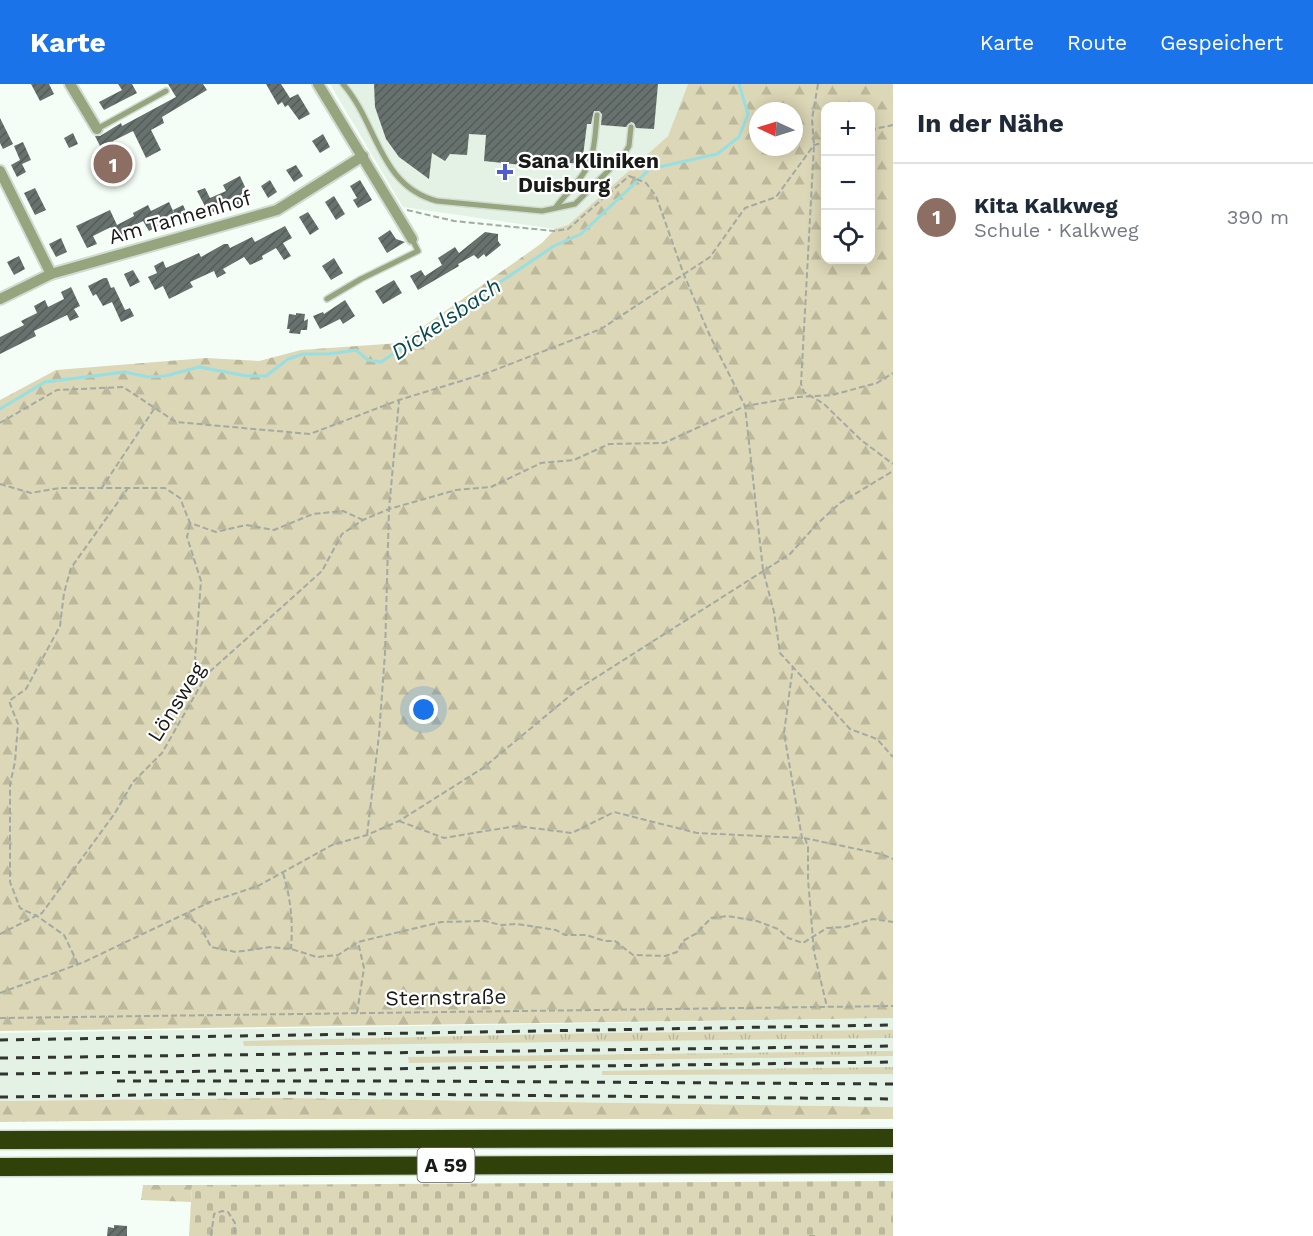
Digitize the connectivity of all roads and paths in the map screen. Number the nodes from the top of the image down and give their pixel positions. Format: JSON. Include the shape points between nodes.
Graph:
{"nodes":[{"id":1,"x":70,"y":84,"type":"edge"},
{"id":2,"x":318,"y":84,"type":"edge"},
{"id":3,"x":818,"y":84,"type":"edge"},
{"id":4,"x":346,"y":86,"type":"edge"},
{"id":5,"x":166,"y":91,"type":"dead end"},
{"id":6,"x":597,"y":115,"type":"dead end"},
{"id":7,"x":893,"y":125,"type":"edge"},
{"id":8,"x":631,"y":128,"type":"dead end"},
{"id":9,"x":97,"y":129,"type":"joint"},
{"id":10,"x":875,"y":129,"type":"edge"},
{"id":11,"x":821,"y":143,"type":"edge"},
{"id":12,"x":814,"y":145,"type":"junction"},
{"id":13,"x":363,"y":156,"type":"junction"},
{"id":14,"x":0,"y":171,"type":"edge"},
{"id":15,"x":631,"y":177,"type":"dead end"},
{"id":16,"x":556,"y":207,"type":"junction"},
{"id":17,"x":412,"y":239,"type":"joint"},
{"id":18,"x":51,"y":274,"type":"junction"},
{"id":19,"x":684,"y":275,"type":"junction"},
{"id":20,"x":0,"y":299,"type":"edge"},
{"id":21,"x":327,"y":299,"type":"dead end"},
{"id":22,"x":893,"y":373,"type":"edge"},
{"id":23,"x":813,"y":397,"type":"junction"},
{"id":24,"x":399,"y":400,"type":"junction"},
{"id":25,"x":745,"y":406,"type":"junction"},
{"id":26,"x":155,"y":408,"type":"junction"},
{"id":27,"x":0,"y":423,"type":"edge"},
{"id":28,"x":893,"y":464,"type":"edge"},
{"id":29,"x":893,"y":471,"type":"edge"},
{"id":30,"x":0,"y":484,"type":"edge"},
{"id":31,"x":128,"y":488,"type":"junction"},
{"id":32,"x":101,"y":489,"type":"junction"},
{"id":33,"x":389,"y":509,"type":"junction"},
{"id":34,"x":363,"y":519,"type":"junction"},
{"id":35,"x":190,"y":523,"type":"junction"},
{"id":36,"x":763,"y":570,"type":"junction"},
{"id":37,"x":793,"y":666,"type":"junction"},
{"id":38,"x":207,"y":674,"type":"junction"},
{"id":39,"x":893,"y":757,"type":"edge"},
{"id":40,"x":399,"y":821,"type":"junction"},
{"id":41,"x":368,"y":835,"type":"junction"},
{"id":42,"x":803,"y":838,"type":"junction"},
{"id":43,"x":893,"y":859,"type":"edge"},
{"id":44,"x":283,"y":873,"type":"junction"},
{"id":45,"x":184,"y":914,"type":"junction"},
{"id":46,"x":37,"y":916,"type":"junction"},
{"id":47,"x":893,"y":922,"type":"edge"},
{"id":48,"x":0,"y":934,"type":"edge"},
{"id":49,"x":814,"y":937,"type":"junction"},
{"id":50,"x":358,"y":942,"type":"junction"},
{"id":51,"x":291,"y":949,"type":"junction"},
{"id":52,"x":78,"y":964,"type":"junction"},
{"id":53,"x":0,"y":993,"type":"edge"},
{"id":54,"x":893,"y":1006,"type":"edge"},
{"id":55,"x":827,"y":1007,"type":"junction"},
{"id":56,"x":357,"y":1014,"type":"junction"},
{"id":57,"x":0,"y":1018,"type":"edge"},
{"id":58,"x":893,"y":1138,"type":"edge"},
{"id":59,"x":0,"y":1140,"type":"edge"},
{"id":60,"x":893,"y":1164,"type":"edge"},
{"id":61,"x":0,"y":1167,"type":"edge"},
{"id":62,"x":211,"y":1236,"type":"edge"},
{"id":63,"x":234,"y":1236,"type":"edge"},
{"id":64,"x":809,"y":1236,"type":"edge"},
{"id":65,"x":815,"y":1236,"type":"edge"}],
"edges":[{"from":1,"to":9,"type":"street"},
{"from":2,"to":13,"type":"street"},
{"from":3,"to":12,"type":"path","via":[[812,119]]},
{"from":4,"to":16,"type":"lane","via":[[398,178],[423,197],[542,212]]},
{"from":5,"to":9,"type":"lane"},
{"from":6,"to":16,"type":"lane","via":[[591,160]]},
{"from":7,"to":10,"type":"path"},
{"from":8,"to":16,"type":"lane","via":[[629,146],[623,156],[575,204]]},
{"from":11,"to":12,"type":"path"},
{"from":12,"to":19,"type":"path","via":[[776,196],[745,208],[710,257]]},
{"from":12,"to":23,"type":"path","via":[[801,384],[804,392]]},
{"from":13,"to":17,"type":"street"},
{"from":13,"to":18,"type":"street","name":"Am Tannenhof","via":[[277,210]]},
{"from":14,"to":18,"type":"street"},
{"from":15,"to":19,"type":"path","via":[[646,183],[656,196]]},
{"from":17,"to":21,"type":"lane","via":[[418,251]]},
{"from":18,"to":20,"type":"street","name":"Am Tannenhof"},
{"from":19,"to":24,"type":"path","via":[[601,329],[487,373]]},
{"from":19,"to":25,"type":"path"},
{"from":22,"to":23,"type":"path","via":[[877,383]]},
{"from":23,"to":25,"type":"path","name":"Lönsweg"},
{"from":23,"to":28,"type":"path"},
{"from":24,"to":26,"type":"path","via":[[309,434],[176,422]]},
{"from":24,"to":33,"type":"path"},
{"from":25,"to":33,"type":"path","name":"Lönsweg","via":[[664,443],[609,444],[574,459],[541,464],[491,487],[456,490]]},
{"from":25,"to":36,"type":"path"},
{"from":26,"to":27,"type":"path","via":[[123,387],[57,390]]},
{"from":26,"to":32,"type":"path"},
{"from":29,"to":36,"type":"path","via":[[840,503],[790,554]]},
{"from":30,"to":32,"type":"path","via":[[31,493],[60,488]]},
{"from":31,"to":32,"type":"path"},
{"from":31,"to":35,"type":"path","via":[[165,488],[180,498]]},
{"from":31,"to":46,"type":"path","via":[[71,568],[60,626],[26,689],[9,701],[18,724],[10,785],[9,882],[20,908]]},
{"from":33,"to":34,"type":"path","name":"Lönsweg"},
{"from":33,"to":41,"type":"path","via":[[380,735]]},
{"from":34,"to":35,"type":"path","via":[[343,511],[313,514],[274,530],[246,525],[216,532]]},
{"from":34,"to":38,"type":"path","name":"Lönsweg","via":[[342,534],[322,571]]},
{"from":35,"to":38,"type":"path","via":[[187,537],[201,581],[195,658]]},
{"from":36,"to":37,"type":"path","via":[[780,653]]},
{"from":36,"to":40,"type":"path","via":[[578,689],[483,768]]},
{"from":37,"to":39,"type":"path","via":[[850,729],[877,739]]},
{"from":37,"to":42,"type":"path","via":[[784,733]]},
{"from":38,"to":46,"type":"path","name":"Lönsweg","via":[[162,753],[133,782],[115,813]]},
{"from":40,"to":41,"type":"path"},
{"from":40,"to":42,"type":"path","via":[[444,838],[516,826],[572,833],[614,812],[697,833]]},
{"from":41,"to":44,"type":"path","via":[[332,845]]},
{"from":42,"to":43,"type":"path"},
{"from":42,"to":49,"type":"path","via":[[808,847]]},
{"from":44,"to":45,"type":"path"},
{"from":44,"to":51,"type":"path","via":[[293,923]]},
{"from":45,"to":51,"type":"path","via":[[200,926],[211,948],[236,952]]},
{"from":45,"to":52,"type":"path"},
{"from":46,"to":48,"type":"path","name":"Lönsweg"},
{"from":46,"to":52,"type":"path","via":[[64,935]]},
{"from":47,"to":49,"type":"path","via":[[873,919],[827,928]]},
{"from":49,"to":50,"type":"path","via":[[803,943],[768,925],[727,916],[711,918],[683,941],[677,952],[665,956],[633,955],[615,941],[586,935],[485,921],[441,922]]},
{"from":49,"to":55,"type":"path"},
{"from":50,"to":51,"type":"path","via":[[338,955],[317,957]]},
{"from":50,"to":56,"type":"path","via":[[364,968]]},
{"from":52,"to":53,"type":"path"},
{"from":54,"to":55,"type":"path","name":"Sternstraße"},
{"from":55,"to":56,"type":"path","name":"Sternstraße"},
{"from":56,"to":57,"type":"path","name":"Sternstraße"},
{"from":58,"to":59,"type":"highway","number":"A 59"},
{"from":60,"to":61,"type":"highway","number":"A 59"},
{"from":62,"to":63,"type":"path","via":[[214,1214],[222,1211],[228,1212],[235,1223]]},
{"from":64,"to":65,"type":"path"}]}
